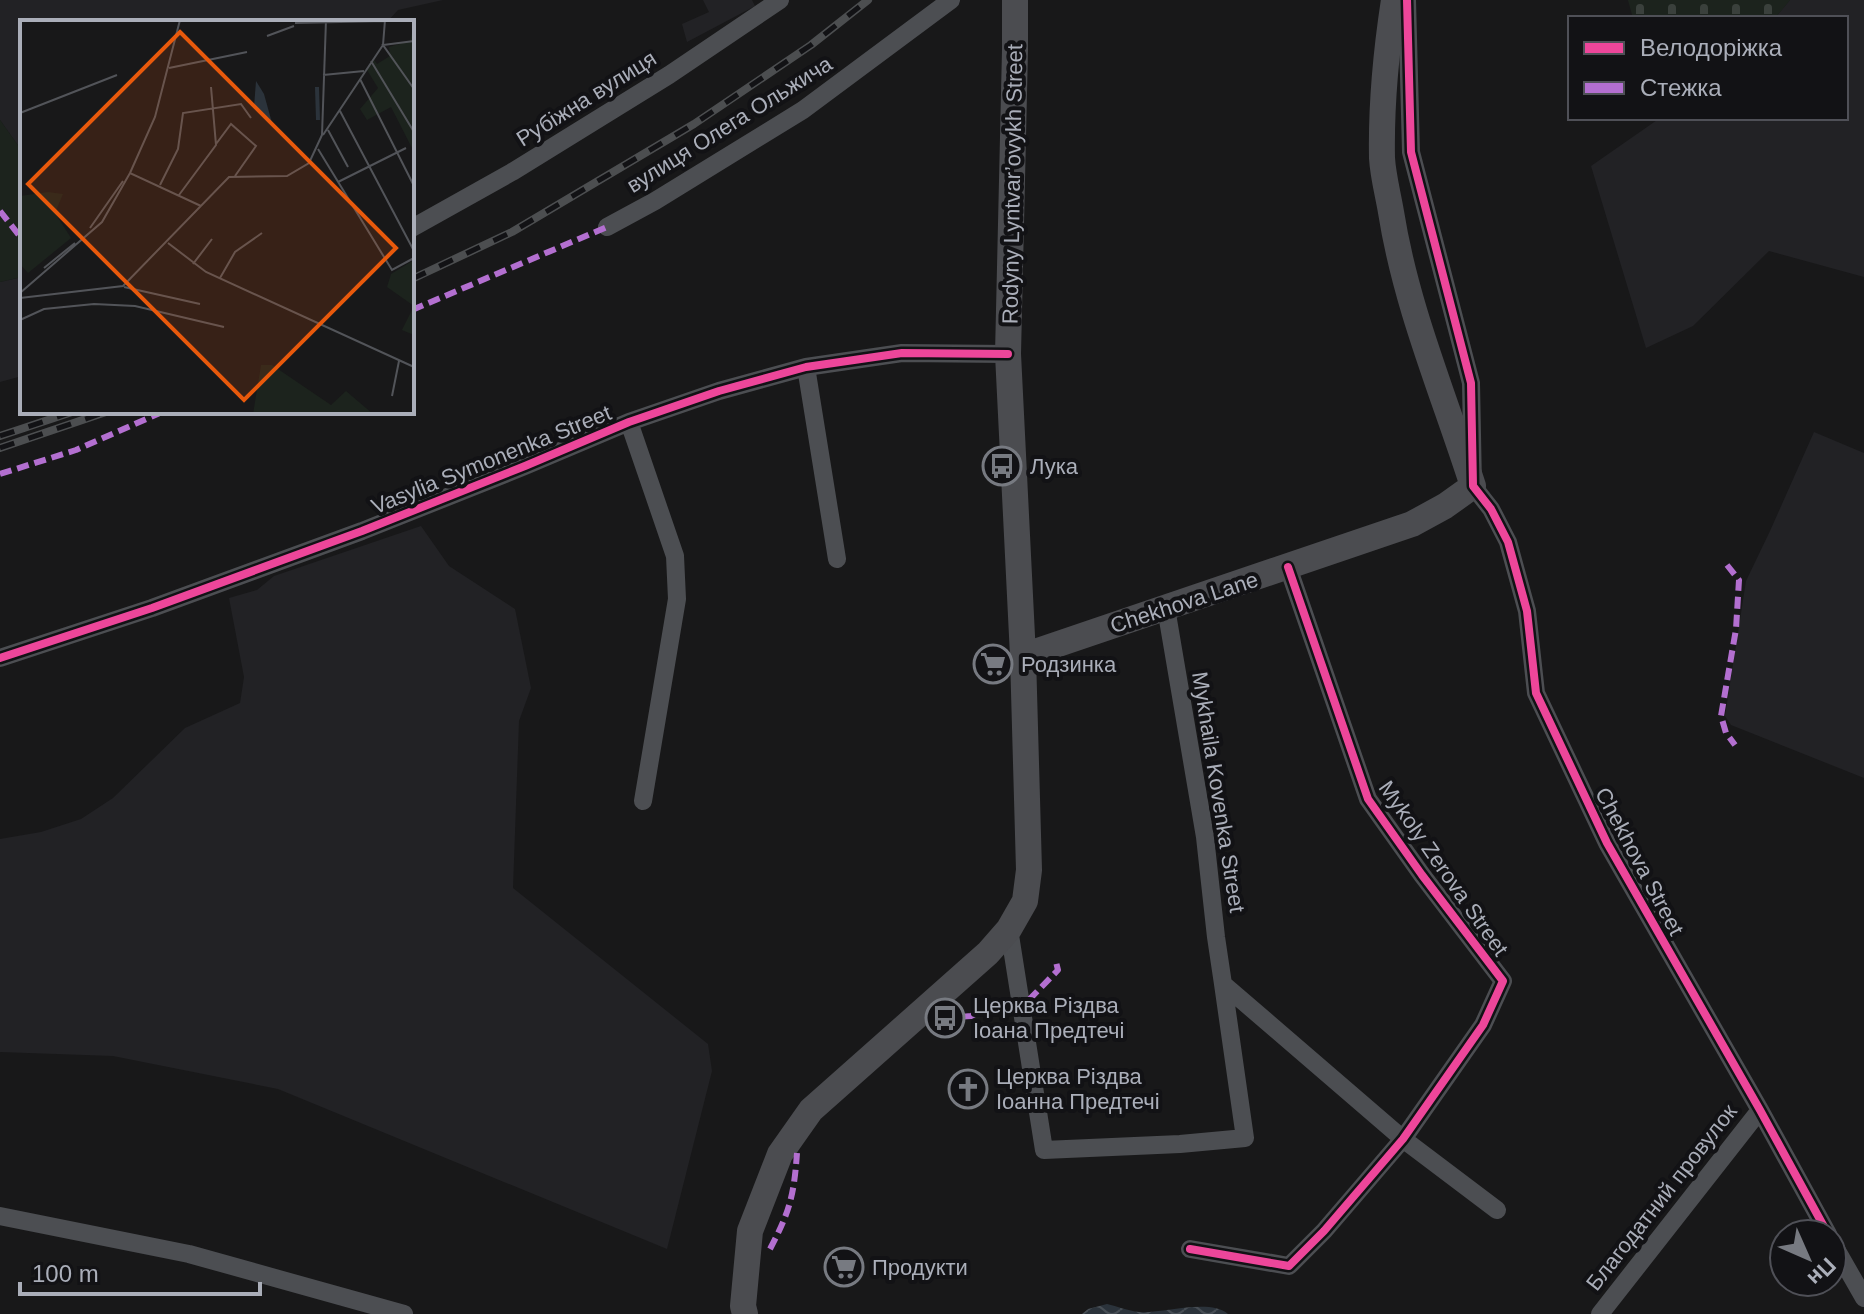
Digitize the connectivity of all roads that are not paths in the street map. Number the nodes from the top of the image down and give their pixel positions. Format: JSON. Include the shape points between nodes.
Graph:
{"nodes":[{"id":1,"x":780,"y":0,"type":"edge"},
{"id":2,"x":951,"y":0,"type":"edge"},
{"id":3,"x":1015,"y":0,"type":"edge"},
{"id":4,"x":1394,"y":0,"type":"edge"},
{"id":5,"x":1407,"y":0,"type":"edge"},
{"id":6,"x":414,"y":227,"type":"edge"},
{"id":7,"x":607,"y":227,"type":"dead end"},
{"id":8,"x":1008,"y":354,"type":"junction"},
{"id":9,"x":806,"y":367,"type":"junction"},
{"id":10,"x":629,"y":422,"type":"junction"},
{"id":11,"x":1473,"y":486,"type":"junction"},
{"id":12,"x":837,"y":559,"type":"dead end"},
{"id":13,"x":1288,"y":567,"type":"junction"},
{"id":14,"x":1166,"y":608,"type":"junction"},
{"id":15,"x":1023,"y":656,"type":"junction"},
{"id":16,"x":0,"y":658,"type":"edge"},
{"id":17,"x":643,"y":801,"type":"dead end"},
{"id":18,"x":1009,"y":929,"type":"junction"},
{"id":19,"x":1223,"y":984,"type":"junction"},
{"id":20,"x":1760,"y":1110,"type":"junction"},
{"id":21,"x":1403,"y":1139,"type":"junction"},
{"id":22,"x":1497,"y":1210,"type":"dead end"},
{"id":23,"x":0,"y":1216,"type":"edge"},
{"id":24,"x":1819,"y":1218,"type":"edge"},
{"id":25,"x":1190,"y":1249,"type":"dead end"},
{"id":26,"x":1848,"y":1270,"type":"edge"},
{"id":27,"x":1864,"y":1298,"type":"edge"},
{"id":28,"x":404,"y":1314,"type":"edge"},
{"id":29,"x":745,"y":1314,"type":"edge"},
{"id":30,"x":1600,"y":1314,"type":"edge"}],
"edges":[{"from":1,"to":6,"type":"street","name":"Рубіжна вулиця","via":[[669,75]]},
{"from":2,"to":7,"type":"street","name":"вулиця Олега Ольжича","via":[[803,110]]},
{"from":3,"to":8,"type":"main road","name":"Rodyny Lyntvar’ovykh Street"},
{"from":4,"to":11,"type":"main road","name":"Chekhova Street","via":[[1386,53],[1382,160],[1396,244],[1420,333]]},
{"from":5,"to":11,"type":"street","via":[[1411,152],[1471,383]]},
{"from":8,"to":9,"type":"street","name":"Vasylia Symonenka Street","via":[[902,353]]},
{"from":8,"to":15,"type":"main road","name":"Rodyny Lyntvar’ovykh Street"},
{"from":9,"to":10,"type":"street","name":"Vasylia Symonenka Street"},
{"from":9,"to":12,"type":"street"},
{"from":10,"to":16,"type":"street","name":"Vasylia Symonenka Street","via":[[362,531]]},
{"from":10,"to":17,"type":"street","via":[[675,556],[677,599]]},
{"from":11,"to":13,"type":"main road","name":"Chekhova Lane","via":[[1412,524]]},
{"from":11,"to":20,"type":"street","name":"Chekhova Street","via":[[1508,542],[1527,611],[1536,693],[1607,843]]},
{"from":13,"to":14,"type":"main road","name":"Chekhova Lane"},
{"from":13,"to":21,"type":"street","name":"Mykoly Zerova Street","via":[[1368,799],[1503,981],[1483,1025]]},
{"from":14,"to":15,"type":"main road","name":"Chekhova Lane"},
{"from":14,"to":19,"type":"street","name":"Mykhaila Kovenka Street","via":[[1205,837]]},
{"from":15,"to":18,"type":"main road","name":"Rodyny Lyntvar’ovykh Street","via":[[1029,870],[1025,901]]},
{"from":18,"to":19,"type":"street","name":"Mykhaila Kovenka Street","via":[[1044,1150],[1245,1138]]},
{"from":18,"to":29,"type":"main road","name":"Rodyny Lyntvar’ovykh Street","via":[[811,1110],[780,1154],[750,1231]]},
{"from":19,"to":21,"type":"street"},
{"from":20,"to":24,"type":"street","name":"Chekhova Street"},
{"from":20,"to":30,"type":"street","name":"Благодатний провулок"},
{"from":21,"to":22,"type":"street"},
{"from":21,"to":25,"type":"street","name":"Mykoly Zerova Street","via":[[1289,1266]]},
{"from":23,"to":28,"type":"street","via":[[189,1254]]},
{"from":26,"to":27,"type":"street"}]}
